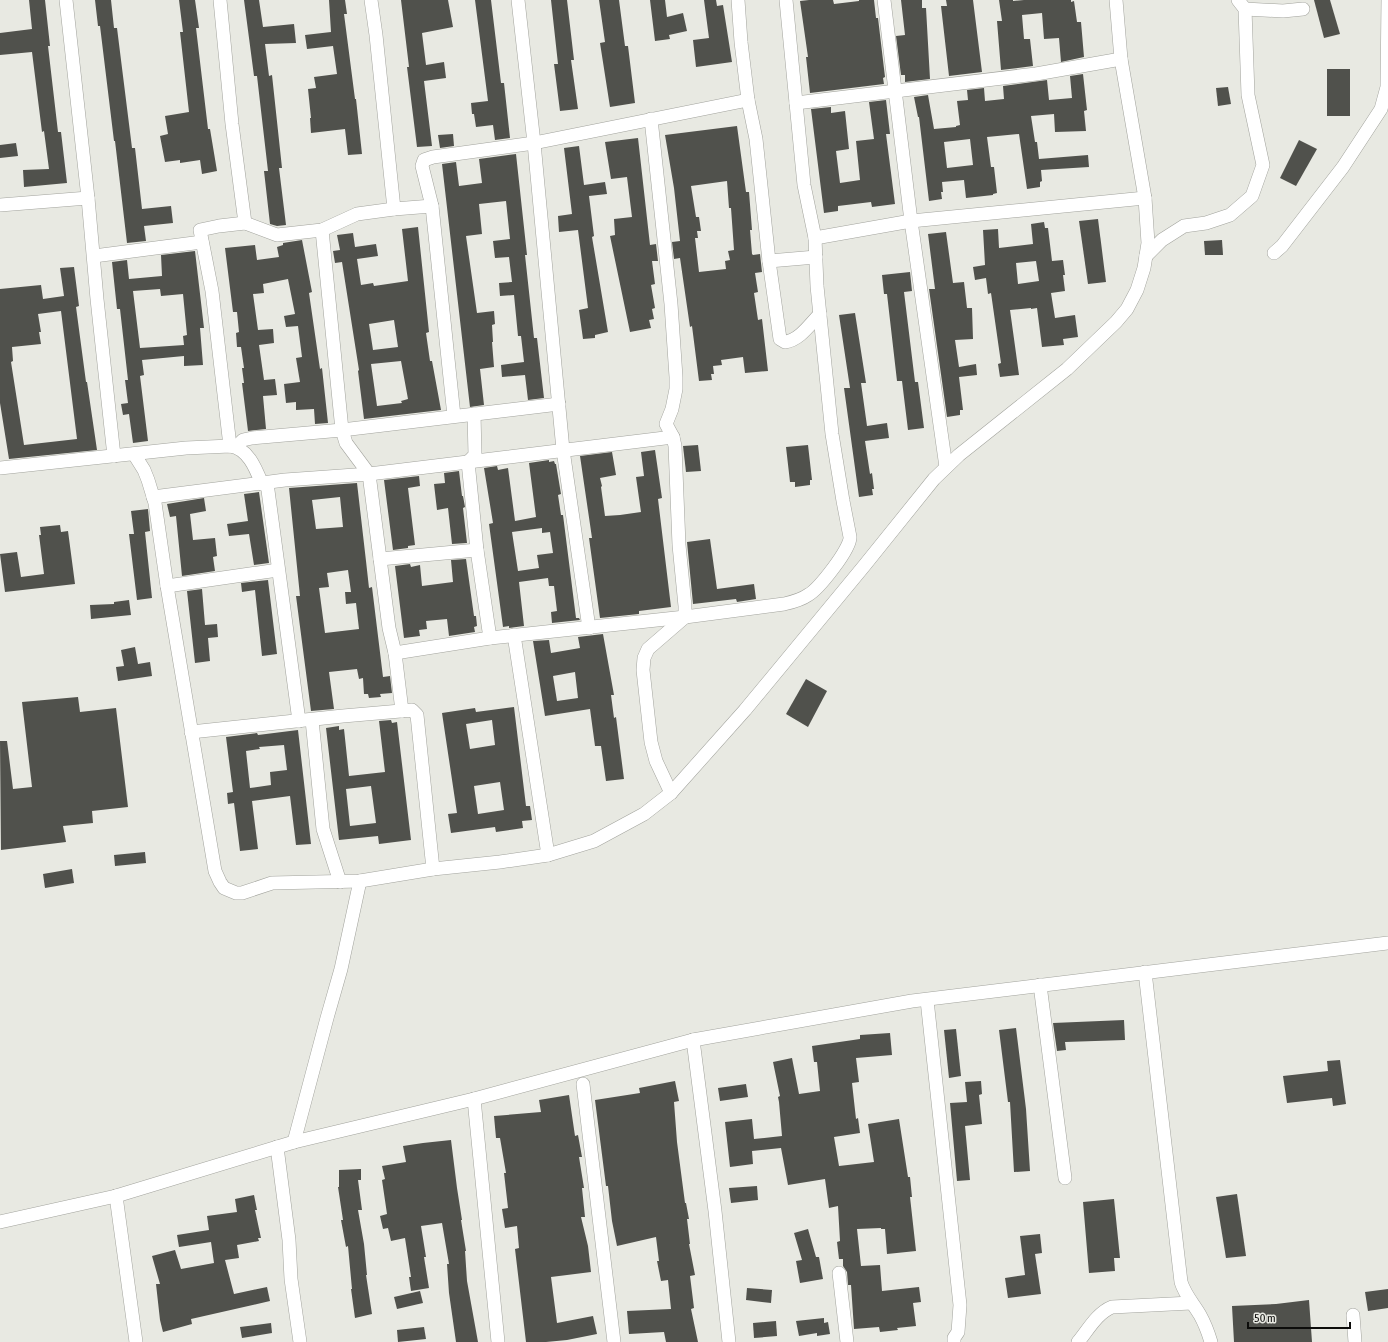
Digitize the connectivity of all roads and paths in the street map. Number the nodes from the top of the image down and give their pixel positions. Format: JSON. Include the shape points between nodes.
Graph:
{"nodes":[{"id":1,"x":66,"y":0,"type":"edge"},
{"id":2,"x":220,"y":0,"type":"edge"},
{"id":3,"x":371,"y":0,"type":"edge"},
{"id":4,"x":518,"y":0,"type":"edge"},
{"id":5,"x":738,"y":0,"type":"edge"},
{"id":6,"x":786,"y":0,"type":"edge"},
{"id":7,"x":884,"y":0,"type":"edge"},
{"id":8,"x":1116,"y":0,"type":"edge"},
{"id":9,"x":1388,"y":0,"type":"edge"},
{"id":10,"x":1241,"y":5,"type":"edge"},
{"id":11,"x":1303,"y":9,"type":"dead end"},
{"id":12,"x":1121,"y":59,"type":"junction"},
{"id":13,"x":894,"y":90,"type":"junction"},
{"id":14,"x":748,"y":100,"type":"junction"},
{"id":15,"x":796,"y":103,"type":"junction"},
{"id":16,"x":651,"y":119,"type":"junction"},
{"id":17,"x":534,"y":143,"type":"junction"},
{"id":18,"x":88,"y":198,"type":"junction"},
{"id":19,"x":1145,"y":198,"type":"junction"},
{"id":20,"x":0,"y":205,"type":"edge"},
{"id":21,"x":432,"y":206,"type":"junction"},
{"id":22,"x":394,"y":209,"type":"junction"},
{"id":23,"x":912,"y":221,"type":"junction"},
{"id":24,"x":245,"y":223,"type":"junction"},
{"id":25,"x":322,"y":230,"type":"junction"},
{"id":26,"x":815,"y":238,"type":"junction"},
{"id":27,"x":202,"y":242,"type":"junction"},
{"id":28,"x":1274,"y":253,"type":"dead end"},
{"id":29,"x":94,"y":256,"type":"junction"},
{"id":30,"x":1146,"y":256,"type":"junction"},
{"id":31,"x":816,"y":257,"type":"junction"},
{"id":32,"x":769,"y":261,"type":"junction"},
{"id":33,"x":820,"y":314,"type":"junction"},
{"id":34,"x":559,"y":404,"type":"junction"},
{"id":35,"x":474,"y":414,"type":"junction"},
{"id":36,"x":454,"y":416,"type":"junction"},
{"id":37,"x":342,"y":430,"type":"junction"},
{"id":38,"x":673,"y":437,"type":"junction"},
{"id":39,"x":233,"y":447,"type":"junction"},
{"id":40,"x":563,"y":450,"type":"junction"},
{"id":41,"x":134,"y":454,"type":"junction"},
{"id":42,"x":114,"y":456,"type":"junction"},
{"id":43,"x":468,"y":462,"type":"junction"},
{"id":44,"x":946,"y":467,"type":"junction"},
{"id":45,"x":0,"y":468,"type":"edge"},
{"id":46,"x":369,"y":474,"type":"junction"},
{"id":47,"x":264,"y":483,"type":"junction"},
{"id":48,"x":153,"y":497,"type":"junction"},
{"id":49,"x":478,"y":550,"type":"junction"},
{"id":50,"x":380,"y":559,"type":"junction"},
{"id":51,"x":278,"y":570,"type":"junction"},
{"id":52,"x":167,"y":586,"type":"junction"},
{"id":53,"x":685,"y":617,"type":"junction"},
{"id":54,"x":589,"y":628,"type":"junction"},
{"id":55,"x":514,"y":635,"type":"junction"},
{"id":56,"x":490,"y":638,"type":"junction"},
{"id":57,"x":395,"y":652,"type":"junction"},
{"id":58,"x":402,"y":711,"type":"junction"},
{"id":59,"x":312,"y":720,"type":"junction"},
{"id":60,"x":299,"y":721,"type":"junction"},
{"id":61,"x":191,"y":732,"type":"junction"},
{"id":62,"x":671,"y":793,"type":"junction"},
{"id":63,"x":548,"y":855,"type":"junction"},
{"id":64,"x":433,"y":869,"type":"junction"},
{"id":65,"x":360,"y":881,"type":"junction"},
{"id":66,"x":340,"y":882,"type":"junction"},
{"id":67,"x":1388,"y":943,"type":"edge"},
{"id":68,"x":1145,"y":972,"type":"junction"},
{"id":69,"x":1040,"y":985,"type":"junction"},
{"id":70,"x":927,"y":1000,"type":"junction"},
{"id":71,"x":693,"y":1040,"type":"junction"},
{"id":72,"x":583,"y":1084,"type":"dead end"},
{"id":73,"x":474,"y":1099,"type":"junction"},
{"id":74,"x":294,"y":1142,"type":"junction"},
{"id":75,"x":276,"y":1148,"type":"junction"},
{"id":76,"x":1065,"y":1178,"type":"dead end"},
{"id":77,"x":116,"y":1196,"type":"junction"},
{"id":78,"x":0,"y":1222,"type":"edge"},
{"id":79,"x":839,"y":1273,"type":"dead end"},
{"id":80,"x":1191,"y":1303,"type":"junction"},
{"id":81,"x":1353,"y":1315,"type":"dead end"},
{"id":82,"x":136,"y":1342,"type":"edge"},
{"id":83,"x":300,"y":1342,"type":"edge"},
{"id":84,"x":498,"y":1342,"type":"edge"},
{"id":85,"x":614,"y":1342,"type":"edge"},
{"id":86,"x":729,"y":1342,"type":"edge"},
{"id":87,"x":847,"y":1342,"type":"edge"},
{"id":88,"x":954,"y":1342,"type":"edge"},
{"id":89,"x":1078,"y":1342,"type":"edge"},
{"id":90,"x":1211,"y":1342,"type":"edge"},
{"id":91,"x":1355,"y":1342,"type":"edge"}],
"edges":[{"from":1,"to":18,"type":"street"},
{"from":2,"to":24,"type":"street"},
{"from":3,"to":22,"type":"street"},
{"from":4,"to":17,"type":"street"},
{"from":5,"to":14,"type":"street"},
{"from":6,"to":15,"type":"street"},
{"from":7,"to":13,"type":"street"},
{"from":8,"to":12,"type":"street"},
{"from":9,"to":28,"type":"street","via":[[1387,87],[1381,109],[1343,167]]},
{"from":10,"to":11,"type":"street","via":[[1283,11]]},
{"from":10,"to":30,"type":"street","via":[[1248,95],[1263,164],[1252,196],[1230,215],[1206,223],[1184,226],[1162,240]]},
{"from":12,"to":13,"type":"street","via":[[1036,74]]},
{"from":12,"to":19,"type":"street"},
{"from":13,"to":15,"type":"street"},
{"from":13,"to":23,"type":"street"},
{"from":14,"to":16,"type":"street"},
{"from":14,"to":32,"type":"street","via":[[756,139]]},
{"from":15,"to":26,"type":"street","via":[[804,184]]},
{"from":16,"to":17,"type":"street"},
{"from":16,"to":38,"type":"street","via":[[671,304],[676,389],[666,421]]},
{"from":17,"to":21,"type":"street","via":[[424,160],[422,166]]},
{"from":17,"to":34,"type":"street"},
{"from":18,"to":20,"type":"street"},
{"from":18,"to":29,"type":"street"},
{"from":19,"to":23,"type":"street"},
{"from":19,"to":30,"type":"street","via":[[1148,243]]},
{"from":21,"to":22,"type":"street"},
{"from":21,"to":36,"type":"street"},
{"from":22,"to":25,"type":"street","via":[[357,214]]},
{"from":23,"to":26,"type":"street"},
{"from":23,"to":44,"type":"street"},
{"from":24,"to":25,"type":"street","via":[[277,235]]},
{"from":24,"to":27,"type":"street","via":[[200,230]]},
{"from":25,"to":37,"type":"street"},
{"from":26,"to":31,"type":"street"},
{"from":27,"to":29,"type":"street"},
{"from":27,"to":39,"type":"street","via":[[212,291]]},
{"from":29,"to":42,"type":"street"},
{"from":30,"to":44,"type":"street","via":[[1137,290],[1127,309],[1116,322],[1067,370]]},
{"from":31,"to":32,"type":"street"},
{"from":31,"to":33,"type":"street"},
{"from":32,"to":33,"type":"street","via":[[780,339],[785,342],[794,339]]},
{"from":33,"to":53,"type":"street","via":[[832,434],[850,544],[819,586],[798,600]]},
{"from":34,"to":35,"type":"street"},
{"from":34,"to":40,"type":"street"},
{"from":35,"to":36,"type":"street"},
{"from":35,"to":43,"type":"street","via":[[475,455]]},
{"from":36,"to":37,"type":"street"},
{"from":37,"to":39,"type":"street","via":[[247,439]]},
{"from":37,"to":46,"type":"street","via":[[346,443]]},
{"from":38,"to":40,"type":"street"},
{"from":38,"to":53,"type":"street"},
{"from":39,"to":41,"type":"street","via":[[186,448]]},
{"from":39,"to":47,"type":"street","via":[[242,450],[249,458]]},
{"from":40,"to":43,"type":"street"},
{"from":40,"to":54,"type":"street"},
{"from":41,"to":42,"type":"street"},
{"from":41,"to":48,"type":"street","via":[[144,470]]},
{"from":42,"to":45,"type":"street"},
{"from":43,"to":46,"type":"street"},
{"from":43,"to":49,"type":"street"},
{"from":44,"to":62,"type":"street","via":[[744,710]]},
{"from":46,"to":47,"type":"street"},
{"from":46,"to":50,"type":"street"},
{"from":47,"to":48,"type":"street"},
{"from":47,"to":51,"type":"street"},
{"from":48,"to":52,"type":"street"},
{"from":49,"to":50,"type":"street"},
{"from":49,"to":56,"type":"street"},
{"from":50,"to":57,"type":"street","via":[[389,628]]},
{"from":51,"to":52,"type":"street"},
{"from":51,"to":60,"type":"street"},
{"from":52,"to":61,"type":"street"},
{"from":53,"to":54,"type":"street"},
{"from":53,"to":62,"type":"street","via":[[648,649],[643,670],[651,742],[656,761]]},
{"from":54,"to":55,"type":"street"},
{"from":55,"to":56,"type":"street"},
{"from":55,"to":63,"type":"street"},
{"from":56,"to":57,"type":"street"},
{"from":57,"to":58,"type":"street"},
{"from":58,"to":59,"type":"street"},
{"from":58,"to":64,"type":"street","via":[[412,710],[417,715]]},
{"from":59,"to":60,"type":"street"},
{"from":59,"to":66,"type":"street","via":[[323,829]]},
{"from":60,"to":61,"type":"street"},
{"from":61,"to":66,"type":"street","via":[[215,871],[224,888],[242,893],[272,883]]},
{"from":62,"to":63,"type":"street","via":[[644,814],[594,841]]},
{"from":63,"to":64,"type":"street"},
{"from":64,"to":65,"type":"street"},
{"from":65,"to":66,"type":"street"},
{"from":65,"to":74,"type":"street","via":[[341,969]]},
{"from":67,"to":68,"type":"street"},
{"from":68,"to":69,"type":"street"},
{"from":68,"to":80,"type":"street","via":[[1181,1282]]},
{"from":69,"to":70,"type":"street"},
{"from":69,"to":76,"type":"street"},
{"from":70,"to":71,"type":"street","via":[[797,1020]]},
{"from":70,"to":88,"type":"street","via":[[960,1305],[958,1332]]},
{"from":71,"to":73,"type":"street"},
{"from":71,"to":86,"type":"street"},
{"from":72,"to":85,"type":"street"},
{"from":73,"to":74,"type":"street"},
{"from":73,"to":84,"type":"street"},
{"from":74,"to":75,"type":"street"},
{"from":75,"to":77,"type":"street"},
{"from":75,"to":83,"type":"street"},
{"from":77,"to":78,"type":"street"},
{"from":77,"to":82,"type":"street"},
{"from":79,"to":87,"type":"street"},
{"from":80,"to":89,"type":"street","via":[[1106,1310]]},
{"from":80,"to":90,"type":"street","via":[[1205,1324]]},
{"from":81,"to":91,"type":"street"}]}
